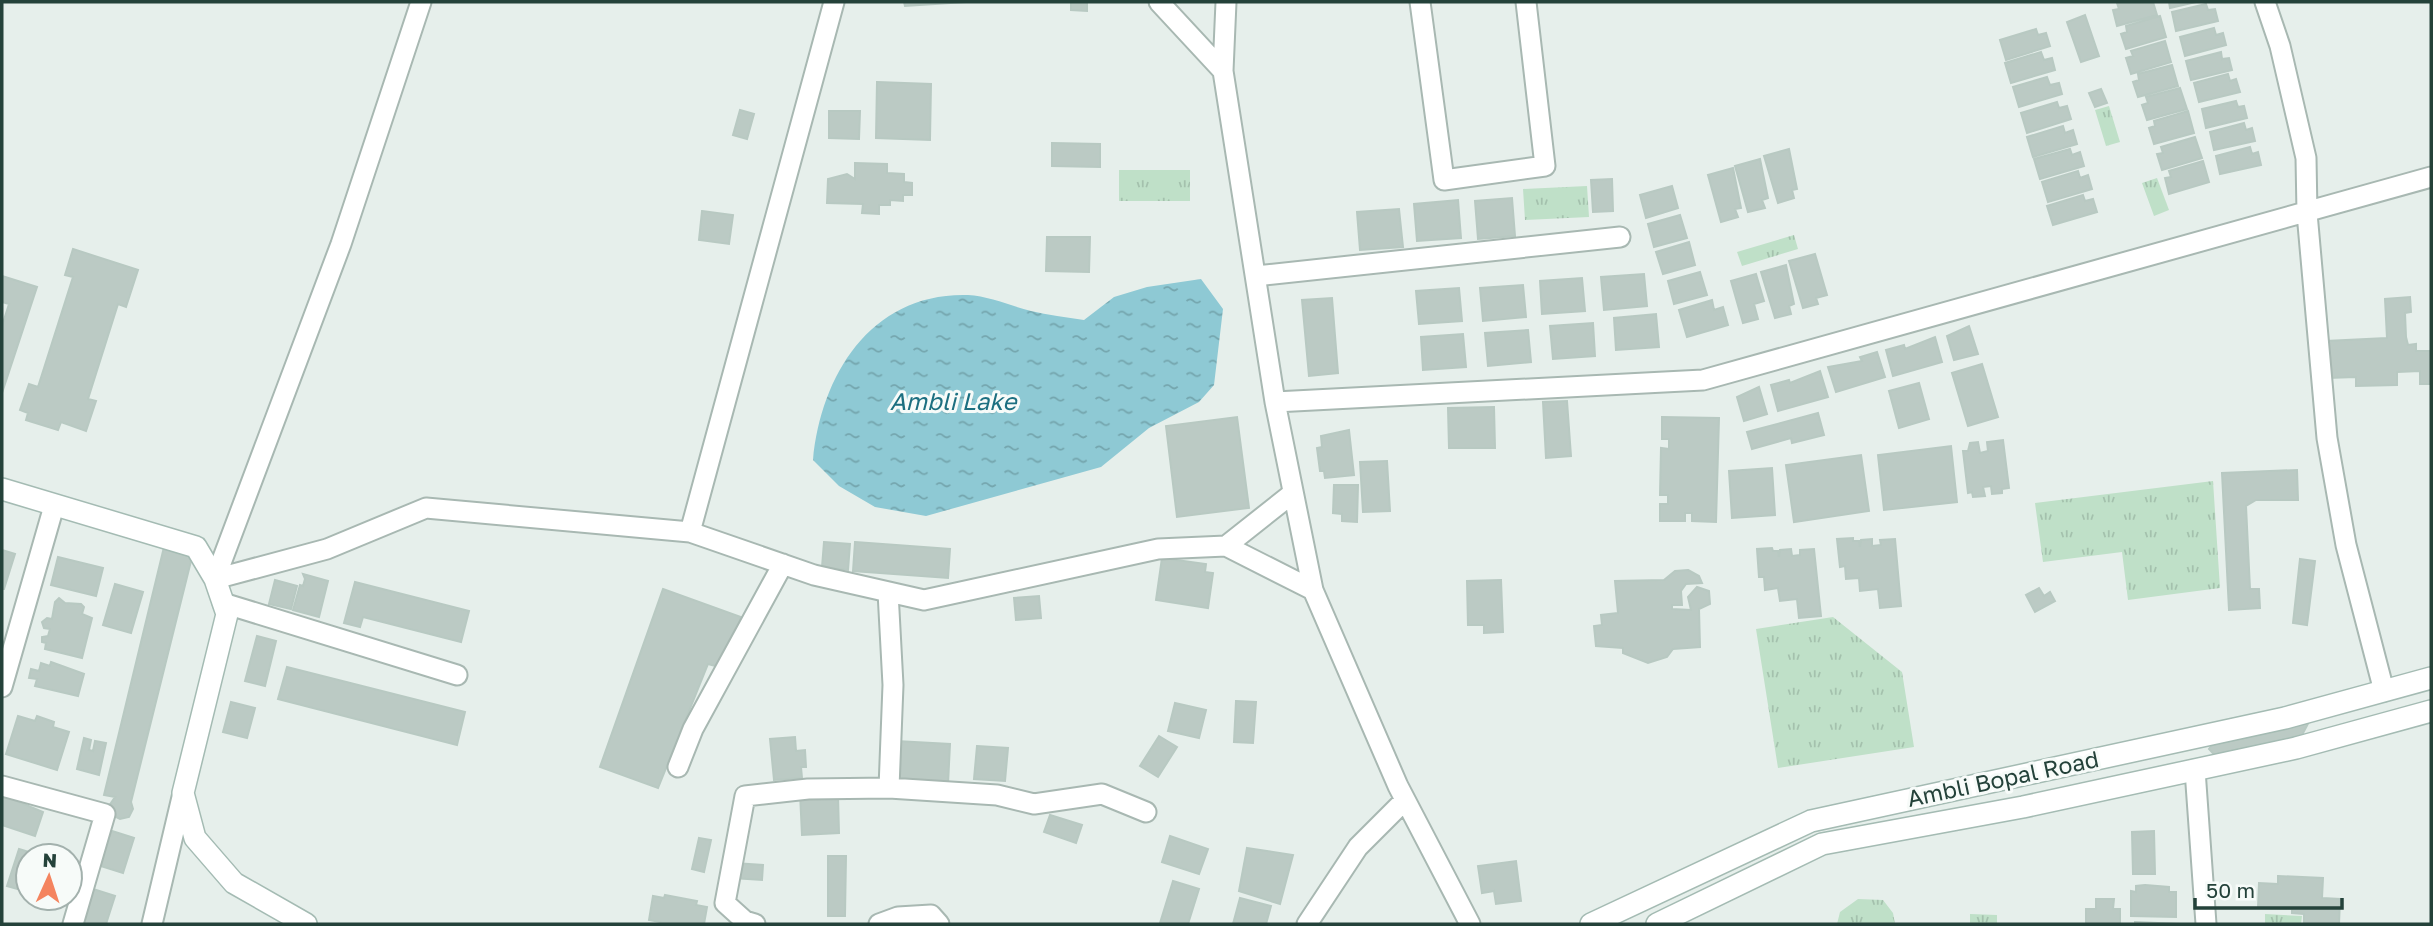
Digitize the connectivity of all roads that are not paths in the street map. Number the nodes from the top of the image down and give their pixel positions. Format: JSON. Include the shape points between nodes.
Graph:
{"nodes":[{"id":1,"x":421,"y":2,"type":"edge"},
{"id":2,"x":834,"y":2,"type":"edge"},
{"id":3,"x":1158,"y":2,"type":"edge"},
{"id":4,"x":1226,"y":2,"type":"edge"},
{"id":5,"x":1420,"y":2,"type":"edge"},
{"id":6,"x":1526,"y":2,"type":"edge"},
{"id":7,"x":2265,"y":2,"type":"edge"},
{"id":8,"x":1223,"y":71,"type":"junction"},
{"id":9,"x":2431,"y":177,"type":"edge"},
{"id":10,"x":2307,"y":213,"type":"junction"},
{"id":11,"x":1620,"y":237,"type":"dead end"},
{"id":12,"x":1256,"y":276,"type":"junction"},
{"id":13,"x":1275,"y":402,"type":"junction"},
{"id":14,"x":2,"y":489,"type":"edge"},
{"id":15,"x":1293,"y":494,"type":"junction"},
{"id":16,"x":54,"y":506,"type":"junction"},
{"id":17,"x":690,"y":532,"type":"junction"},
{"id":18,"x":1226,"y":546,"type":"junction"},
{"id":19,"x":783,"y":564,"type":"junction"},
{"id":20,"x":215,"y":579,"type":"junction"},
{"id":21,"x":1313,"y":590,"type":"junction"},
{"id":22,"x":888,"y":592,"type":"junction"},
{"id":23,"x":223,"y":603,"type":"junction"},
{"id":24,"x":457,"y":674,"type":"dead end"},
{"id":25,"x":2431,"y":678,"type":"edge"},
{"id":26,"x":2,"y":687,"type":"edge"},
{"id":27,"x":2384,"y":691,"type":"junction"},
{"id":28,"x":2431,"y":711,"type":"edge"},
{"id":29,"x":678,"y":767,"type":"dead end"},
{"id":30,"x":2195,"y":769,"type":"junction"},
{"id":31,"x":2,"y":786,"type":"edge"},
{"id":32,"x":888,"y":788,"type":"junction"},
{"id":33,"x":183,"y":793,"type":"junction"},
{"id":34,"x":1405,"y":800,"type":"junction"},
{"id":35,"x":1146,"y":812,"type":"dead end"},
{"id":36,"x":73,"y":924,"type":"edge"},
{"id":37,"x":152,"y":924,"type":"edge"},
{"id":38,"x":306,"y":924,"type":"edge"},
{"id":39,"x":755,"y":924,"type":"edge"},
{"id":40,"x":879,"y":924,"type":"edge"},
{"id":41,"x":939,"y":924,"type":"edge"},
{"id":42,"x":1307,"y":924,"type":"edge"},
{"id":43,"x":1470,"y":924,"type":"edge"},
{"id":44,"x":1591,"y":924,"type":"edge"},
{"id":45,"x":1657,"y":924,"type":"edge"},
{"id":46,"x":2206,"y":924,"type":"edge"}],
"edges":[{"from":1,"to":20,"type":"street","via":[[341,244]]},
{"from":2,"to":17,"type":"street"},
{"from":3,"to":8,"type":"street"},
{"from":4,"to":8,"type":"street"},
{"from":5,"to":6,"type":"street","via":[[1444,180],[1545,166]]},
{"from":7,"to":10,"type":"street","via":[[2306,158]]},
{"from":8,"to":12,"type":"street"},
{"from":9,"to":10,"type":"street"},
{"from":10,"to":13,"type":"street","via":[[1703,380]]},
{"from":10,"to":27,"type":"street","via":[[2327,438],[2346,545]]},
{"from":11,"to":12,"type":"street"},
{"from":12,"to":13,"type":"street"},
{"from":13,"to":15,"type":"street"},
{"from":14,"to":16,"type":"street"},
{"from":15,"to":18,"type":"street"},
{"from":15,"to":21,"type":"street"},
{"from":16,"to":20,"type":"street","via":[[196,547]]},
{"from":16,"to":26,"type":"street"},
{"from":17,"to":19,"type":"street"},
{"from":17,"to":20,"type":"street","via":[[426,508],[327,549]]},
{"from":18,"to":21,"type":"street"},
{"from":18,"to":22,"type":"street","via":[[1158,549],[924,600]]},
{"from":19,"to":22,"type":"street"},
{"from":19,"to":29,"type":"street","via":[[693,729]]},
{"from":20,"to":23,"type":"street"},
{"from":21,"to":34,"type":"street"},
{"from":22,"to":32,"type":"street","via":[[893,685]]},
{"from":23,"to":24,"type":"street"},
{"from":23,"to":33,"type":"street","via":[[227,614]]},
{"from":25,"to":27,"type":"street","name":"Ambli Bopal Road"},
{"from":27,"to":44,"type":"street","name":"Ambli Bopal Road","via":[[2285,718],[1811,821]]},
{"from":28,"to":30,"type":"street","name":"Ambli Bopal Road","via":[[2296,748]]},
{"from":30,"to":45,"type":"street","name":"Ambli Bopal Road","via":[[1822,844]]},
{"from":30,"to":46,"type":"street"},
{"from":31,"to":36,"type":"street","via":[[105,814]]},
{"from":32,"to":35,"type":"street","via":[[997,795],[1034,804],[1102,794]]},
{"from":32,"to":39,"type":"street","via":[[744,796],[725,903]]},
{"from":33,"to":37,"type":"street"},
{"from":33,"to":38,"type":"street","via":[[195,838],[233,883]]},
{"from":34,"to":42,"type":"street","via":[[1359,847]]},
{"from":34,"to":43,"type":"street"},
{"from":40,"to":41,"type":"street","via":[[898,917],[931,915]]}]}
